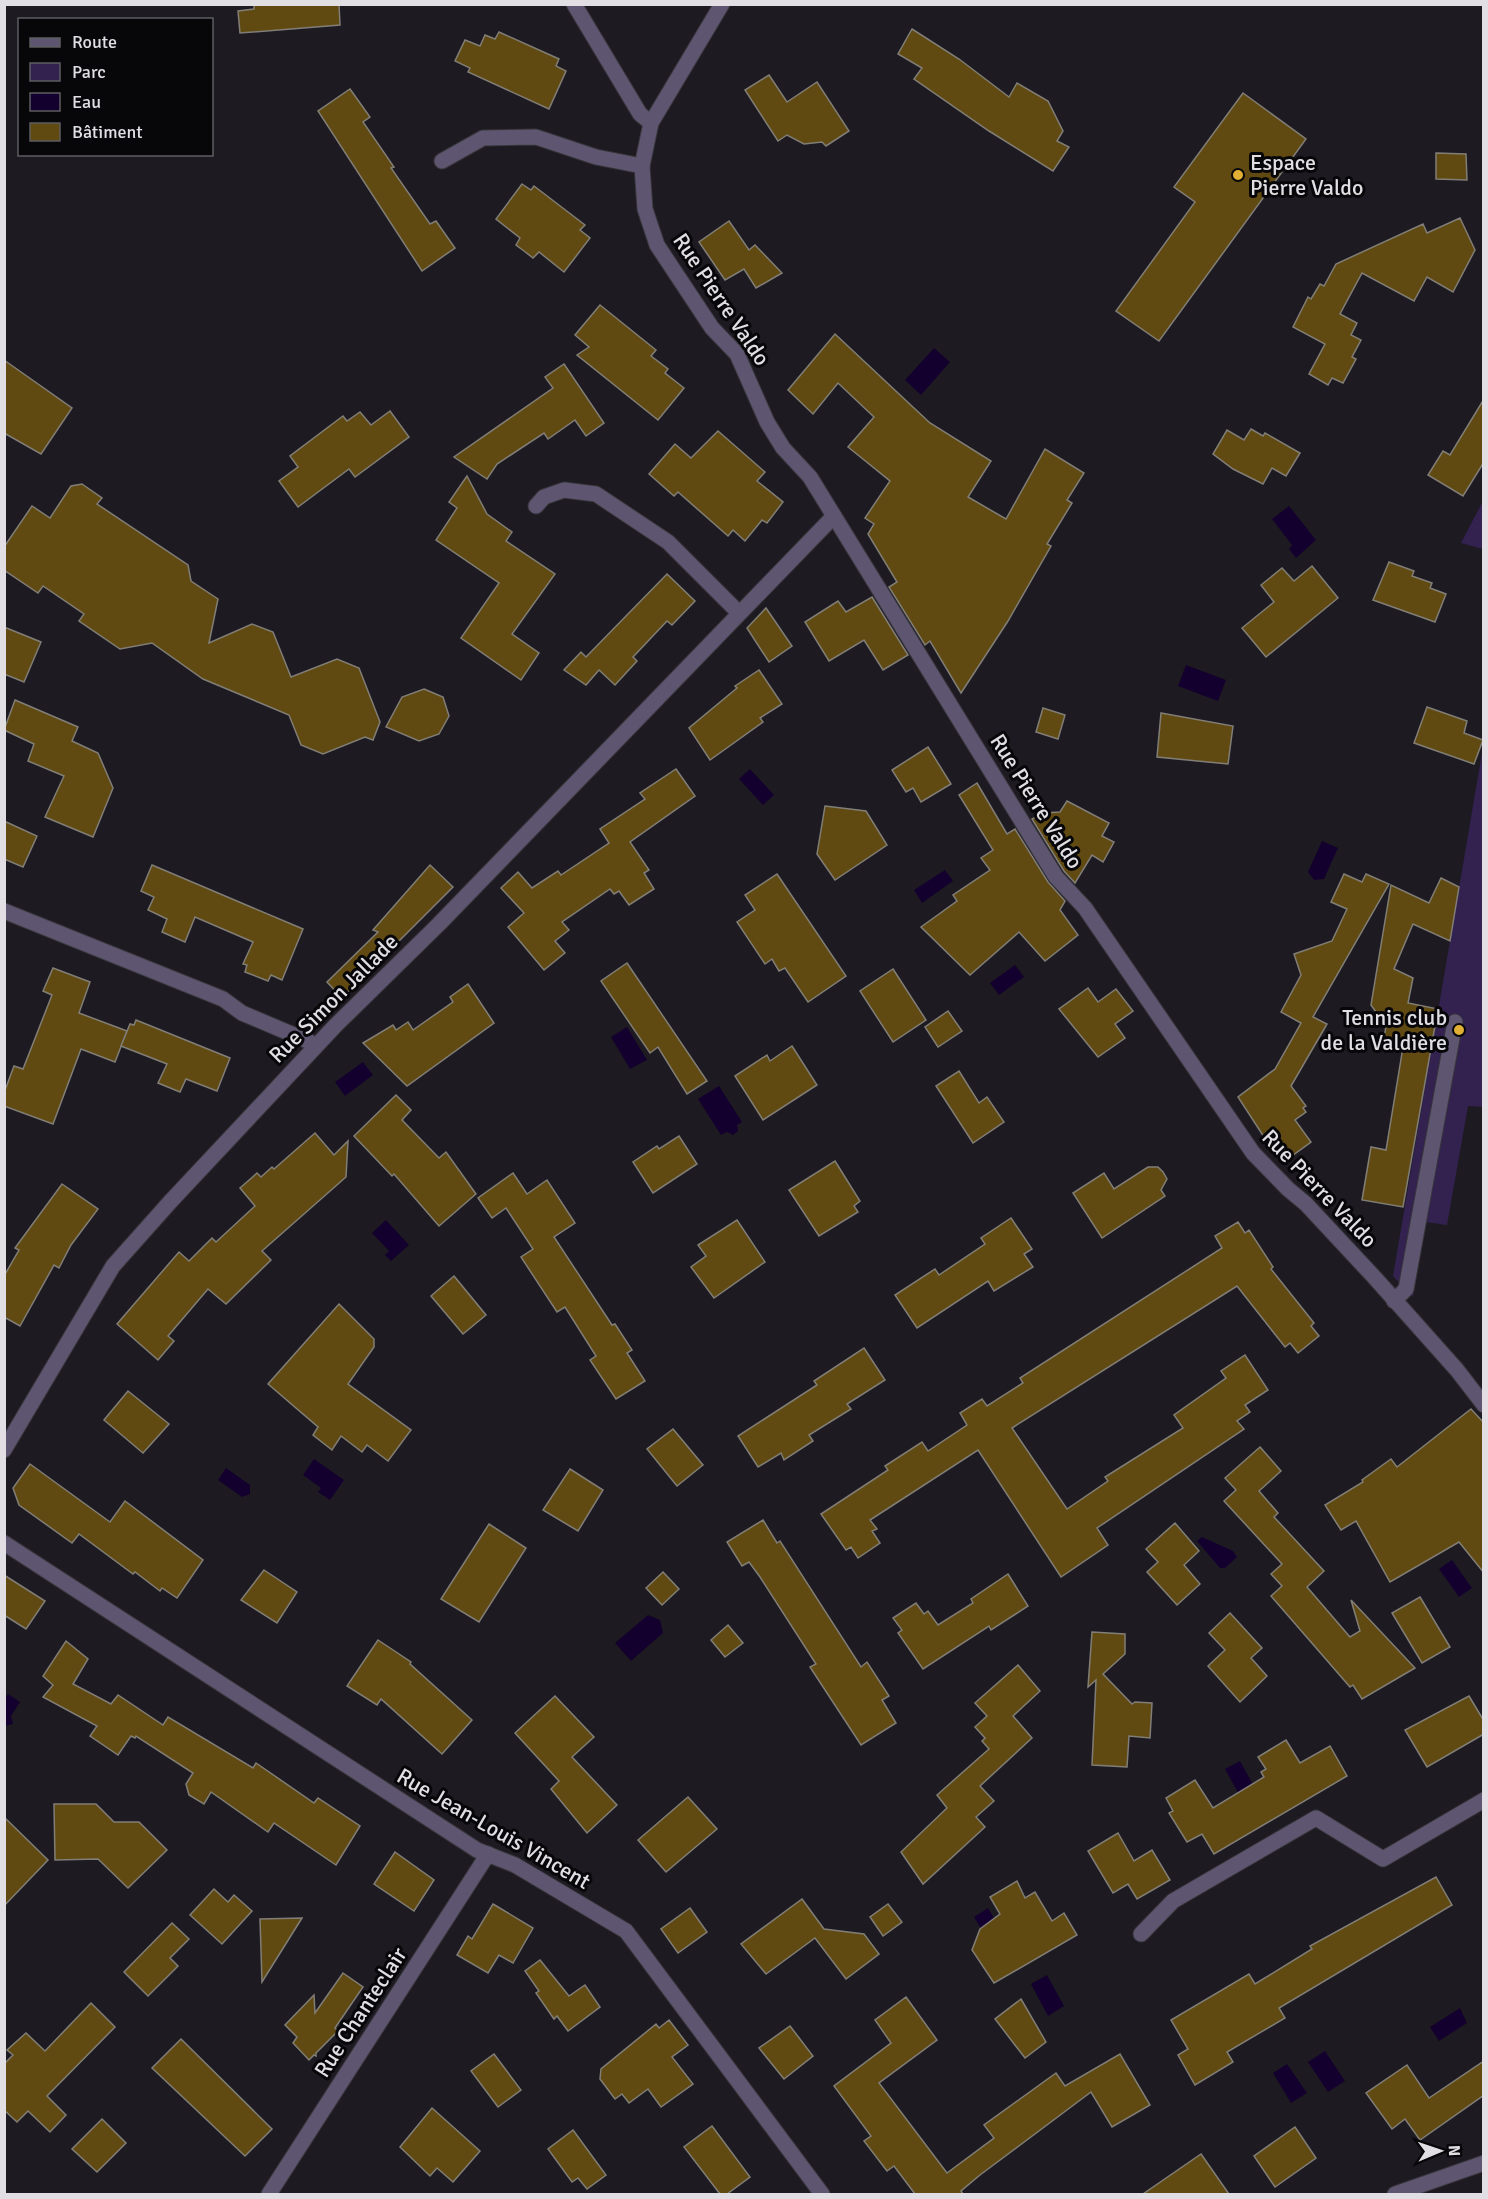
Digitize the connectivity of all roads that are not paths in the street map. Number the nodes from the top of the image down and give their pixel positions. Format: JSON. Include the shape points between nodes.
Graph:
{"nodes":[{"id":1,"x":574,"y":4,"type":"edge"},
{"id":2,"x":722,"y":4,"type":"edge"},
{"id":3,"x":651,"y":123,"type":"junction"},
{"id":4,"x":442,"y":161,"type":"dead end"},
{"id":5,"x":642,"y":166,"type":"junction"},
{"id":6,"x":536,"y":506,"type":"dead end"},
{"id":7,"x":834,"y":516,"type":"junction"},
{"id":8,"x":740,"y":613,"type":"junction"},
{"id":9,"x":4,"y":911,"type":"edge"},
{"id":10,"x":1455,"y":1022,"type":"dead end"},
{"id":11,"x":315,"y":1047,"type":"junction"},
{"id":12,"x":1394,"y":1301,"type":"junction"},
{"id":13,"x":1484,"y":1405,"type":"edge"},
{"id":14,"x":4,"y":1450,"type":"edge"},
{"id":15,"x":4,"y":1543,"type":"edge"},
{"id":16,"x":1484,"y":1800,"type":"edge"},
{"id":17,"x":488,"y":1854,"type":"junction"},
{"id":18,"x":1141,"y":1934,"type":"dead end"},
{"id":19,"x":1484,"y":2163,"type":"edge"},
{"id":20,"x":269,"y":2194,"type":"edge"},
{"id":21,"x":822,"y":2194,"type":"edge"},
{"id":22,"x":1395,"y":2194,"type":"edge"}],
"edges":[{"from":1,"to":3,"type":"street","via":[[640,114]]},
{"from":2,"to":3,"type":"street","name":"Rue Pierre Valdo"},
{"from":3,"to":5,"type":"street","name":"Rue Pierre Valdo"},
{"from":4,"to":5,"type":"street","via":[[483,138],[536,137],[596,157]]},
{"from":5,"to":7,"type":"street","name":"Rue Pierre Valdo","via":[[645,209],[657,245],[712,328],[736,354],[767,422],[810,477]]},
{"from":6,"to":8,"type":"street","via":[[544,497],[564,490],[596,494],[668,542]]},
{"from":7,"to":8,"type":"street","name":"Rue Simon Jallade"},
{"from":7,"to":12,"type":"street","name":"Rue Pierre Valdo","via":[[1056,877],[1086,908],[1253,1154],[1306,1204]]},
{"from":8,"to":11,"type":"street","name":"Rue Simon Jallade"},
{"from":9,"to":11,"type":"street","via":[[223,999],[242,1013]]},
{"from":10,"to":12,"type":"street","via":[[1406,1289]]},
{"from":11,"to":14,"type":"street","name":"Rue Simon Jallade","via":[[113,1266]]},
{"from":12,"to":13,"type":"street","name":"Rue Pierre Valdo"},
{"from":15,"to":17,"type":"street","name":"Rue Jean-Louis Vincent"},
{"from":16,"to":18,"type":"street","via":[[1383,1859],[1316,1818],[1173,1901]]},
{"from":17,"to":20,"type":"street","name":"Rue Chanteclair"},
{"from":17,"to":21,"type":"street","name":"Rue Jean-Louis Vincent","via":[[515,1865],[626,1931]]},
{"from":19,"to":22,"type":"street"}]}
